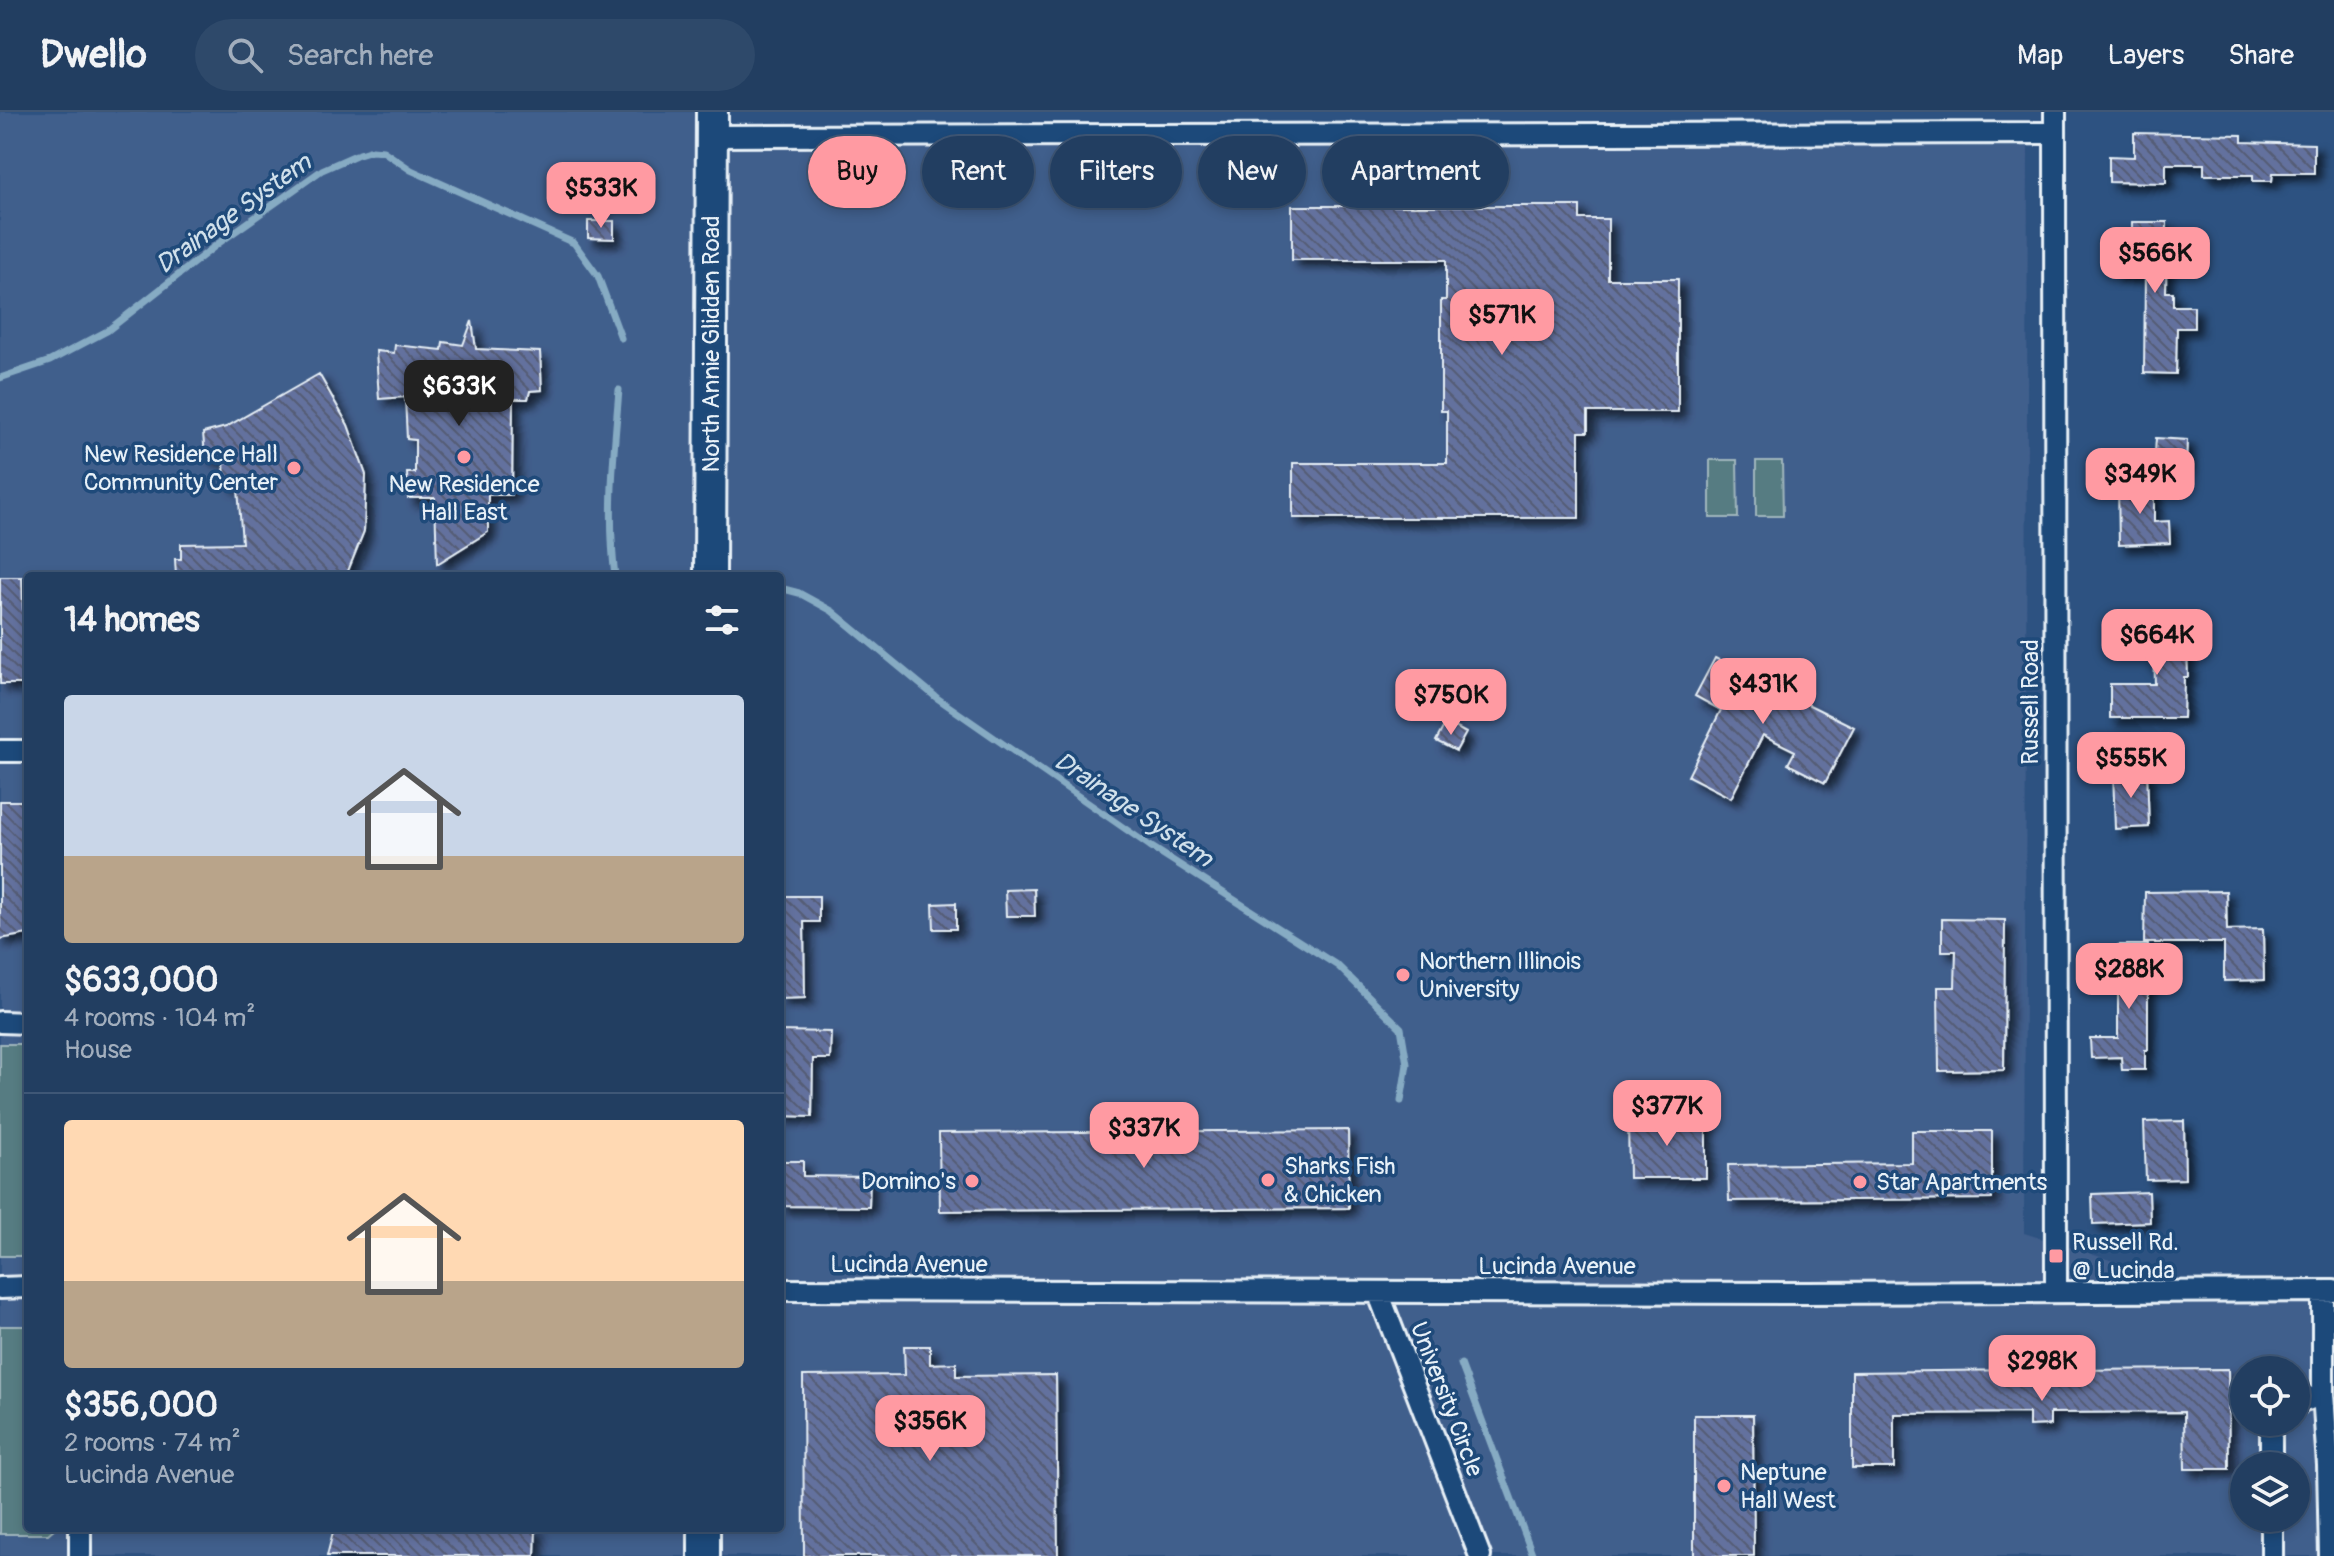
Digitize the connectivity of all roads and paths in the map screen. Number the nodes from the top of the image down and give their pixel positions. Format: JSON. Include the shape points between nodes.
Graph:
{"nodes":[{"id":1,"x":2055,"y":112,"type":"edge"},
{"id":2,"x":712,"y":124,"type":"edge"},
{"id":3,"x":2055,"y":133,"type":"junction"},
{"id":4,"x":710,"y":572,"type":"edge"},
{"id":5,"x":0,"y":751,"type":"edge"},
{"id":6,"x":24,"y":751,"type":"edge"},
{"id":7,"x":0,"y":1022,"type":"edge"},
{"id":8,"x":24,"y":1023,"type":"edge"},
{"id":9,"x":24,"y":1287,"type":"edge"},
{"id":10,"x":0,"y":1288,"type":"edge"},
{"id":11,"x":784,"y":1290,"type":"edge"},
{"id":12,"x":2328,"y":1291,"type":"edge"},
{"id":13,"x":1378,"y":1292,"type":"junction"},
{"id":14,"x":2056,"y":1292,"type":"junction"},
{"id":15,"x":2323,"y":1394,"type":"junction"},
{"id":16,"x":2310,"y":1399,"type":"edge"},
{"id":17,"x":1466,"y":1525,"type":"junction"},
{"id":18,"x":80,"y":1532,"type":"edge"},
{"id":19,"x":704,"y":1532,"type":"edge"},
{"id":20,"x":2272,"y":1532,"type":"edge"},
{"id":21,"x":80,"y":1556,"type":"edge"},
{"id":22,"x":704,"y":1556,"type":"edge"},
{"id":23,"x":1463,"y":1556,"type":"edge"},
{"id":24,"x":1480,"y":1556,"type":"edge"},
{"id":25,"x":2272,"y":1556,"type":"edge"},
{"id":26,"x":2330,"y":1556,"type":"edge"}],
"edges":[{"from":1,"to":3,"type":"street","name":"Russell Road"},
{"from":2,"to":3,"type":"street"},
{"from":2,"to":4,"type":"main road","name":"North Annie Glidden Road"},
{"from":3,"to":14,"type":"street","name":"Russell Road"},
{"from":5,"to":6,"type":"street"},
{"from":7,"to":8,"type":"street"},
{"from":9,"to":10,"type":"street"},
{"from":11,"to":13,"type":"street","name":"Lucinda Avenue"},
{"from":12,"to":14,"type":"street","name":"Lucinda Avenue"},
{"from":12,"to":15,"type":"street"},
{"from":13,"to":14,"type":"street","name":"Lucinda Avenue"},
{"from":13,"to":17,"type":"street","name":"University Circle"},
{"from":15,"to":16,"type":"street"},
{"from":15,"to":26,"type":"street"},
{"from":17,"to":23,"type":"street","name":"University Circle"},
{"from":17,"to":24,"type":"street","name":"University Circle"},
{"from":18,"to":21,"type":"street"},
{"from":19,"to":22,"type":"main road"},
{"from":20,"to":25,"type":"street"}]}
